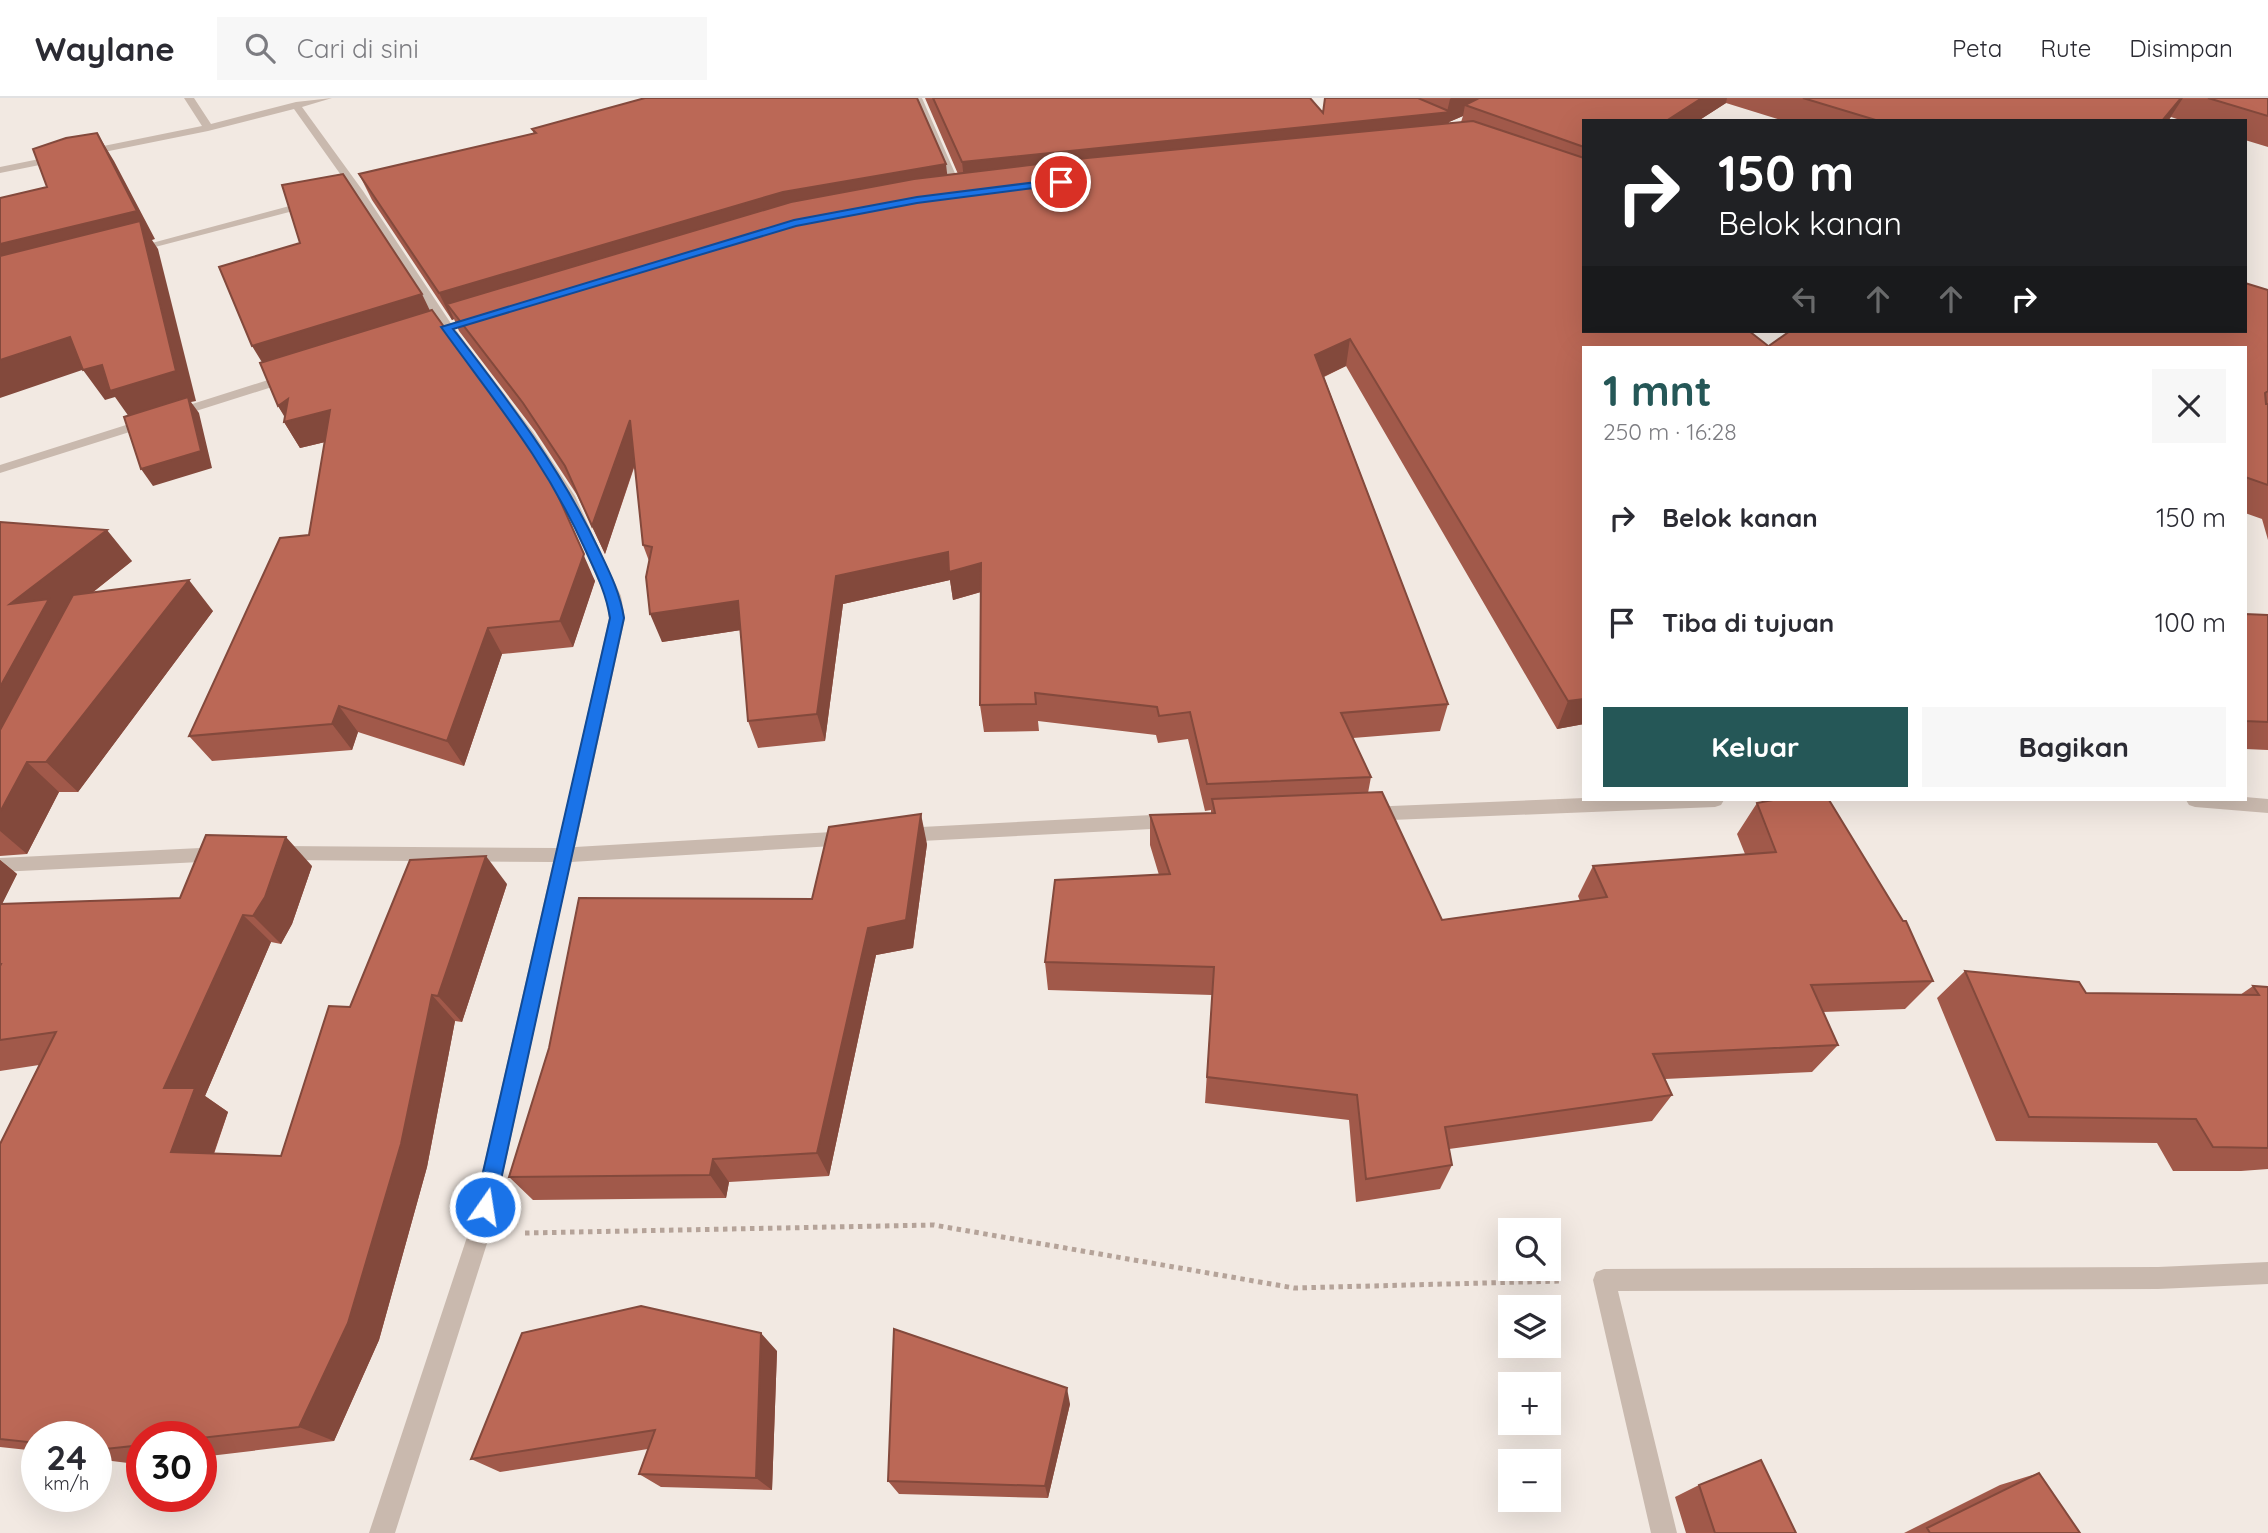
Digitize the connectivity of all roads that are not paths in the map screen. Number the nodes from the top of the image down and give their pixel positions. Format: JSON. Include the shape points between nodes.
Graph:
{"nodes":[{"id":1,"x":190,"y":98,"type":"edge"},
{"id":2,"x":327,"y":98,"type":"edge"},
{"id":3,"x":918,"y":98,"type":"edge"},
{"id":4,"x":296,"y":106,"type":"junction"},
{"id":5,"x":208,"y":128,"type":"junction"},
{"id":6,"x":0,"y":170,"type":"edge"},
{"id":7,"x":365,"y":189,"type":"junction"},
{"id":8,"x":345,"y":194,"type":"edge"},
{"id":9,"x":972,"y":194,"type":"edge"},
{"id":10,"x":318,"y":201,"type":"edge"},
{"id":11,"x":115,"y":254,"type":"edge"},
{"id":12,"x":301,"y":373,"type":"edge"},
{"id":13,"x":0,"y":469,"type":"edge"},
{"id":14,"x":1689,"y":801,"type":"edge"},
{"id":15,"x":2207,"y":801,"type":"edge"},
{"id":16,"x":2268,"y":806,"type":"edge"},
{"id":17,"x":1352,"y":814,"type":"edge"},
{"id":18,"x":1185,"y":821,"type":"edge"},
{"id":19,"x":260,"y":853,"type":"edge"},
{"id":20,"x":232,"y":854,"type":"edge"},
{"id":21,"x":564,"y":855,"type":"junction"},
{"id":22,"x":0,"y":864,"type":"edge"},
{"id":23,"x":2268,"y":1273,"type":"edge"},
{"id":24,"x":382,"y":1533,"type":"edge"},
{"id":25,"x":1664,"y":1533,"type":"edge"}],
"edges":[{"from":1,"to":5,"type":"street"},
{"from":2,"to":4,"type":"street"},
{"from":3,"to":9,"type":"street","via":[[954,196]]},
{"from":4,"to":5,"type":"street"},
{"from":4,"to":7,"type":"street"},
{"from":5,"to":6,"type":"street"},
{"from":7,"to":8,"type":"street"},
{"from":7,"to":21,"type":"street","via":[[447,327],[568,496],[613,596],[617,618],[609,663]]},
{"from":10,"to":11,"type":"street"},
{"from":12,"to":13,"type":"street"},
{"from":14,"to":17,"type":"street"},
{"from":15,"to":16,"type":"street"},
{"from":18,"to":21,"type":"street"},
{"from":19,"to":21,"type":"street"},
{"from":20,"to":22,"type":"street"},
{"from":21,"to":24,"type":"street","via":[[479,1234]]},
{"from":23,"to":25,"type":"street","via":[[2144,1278],[1604,1280]]}]}
